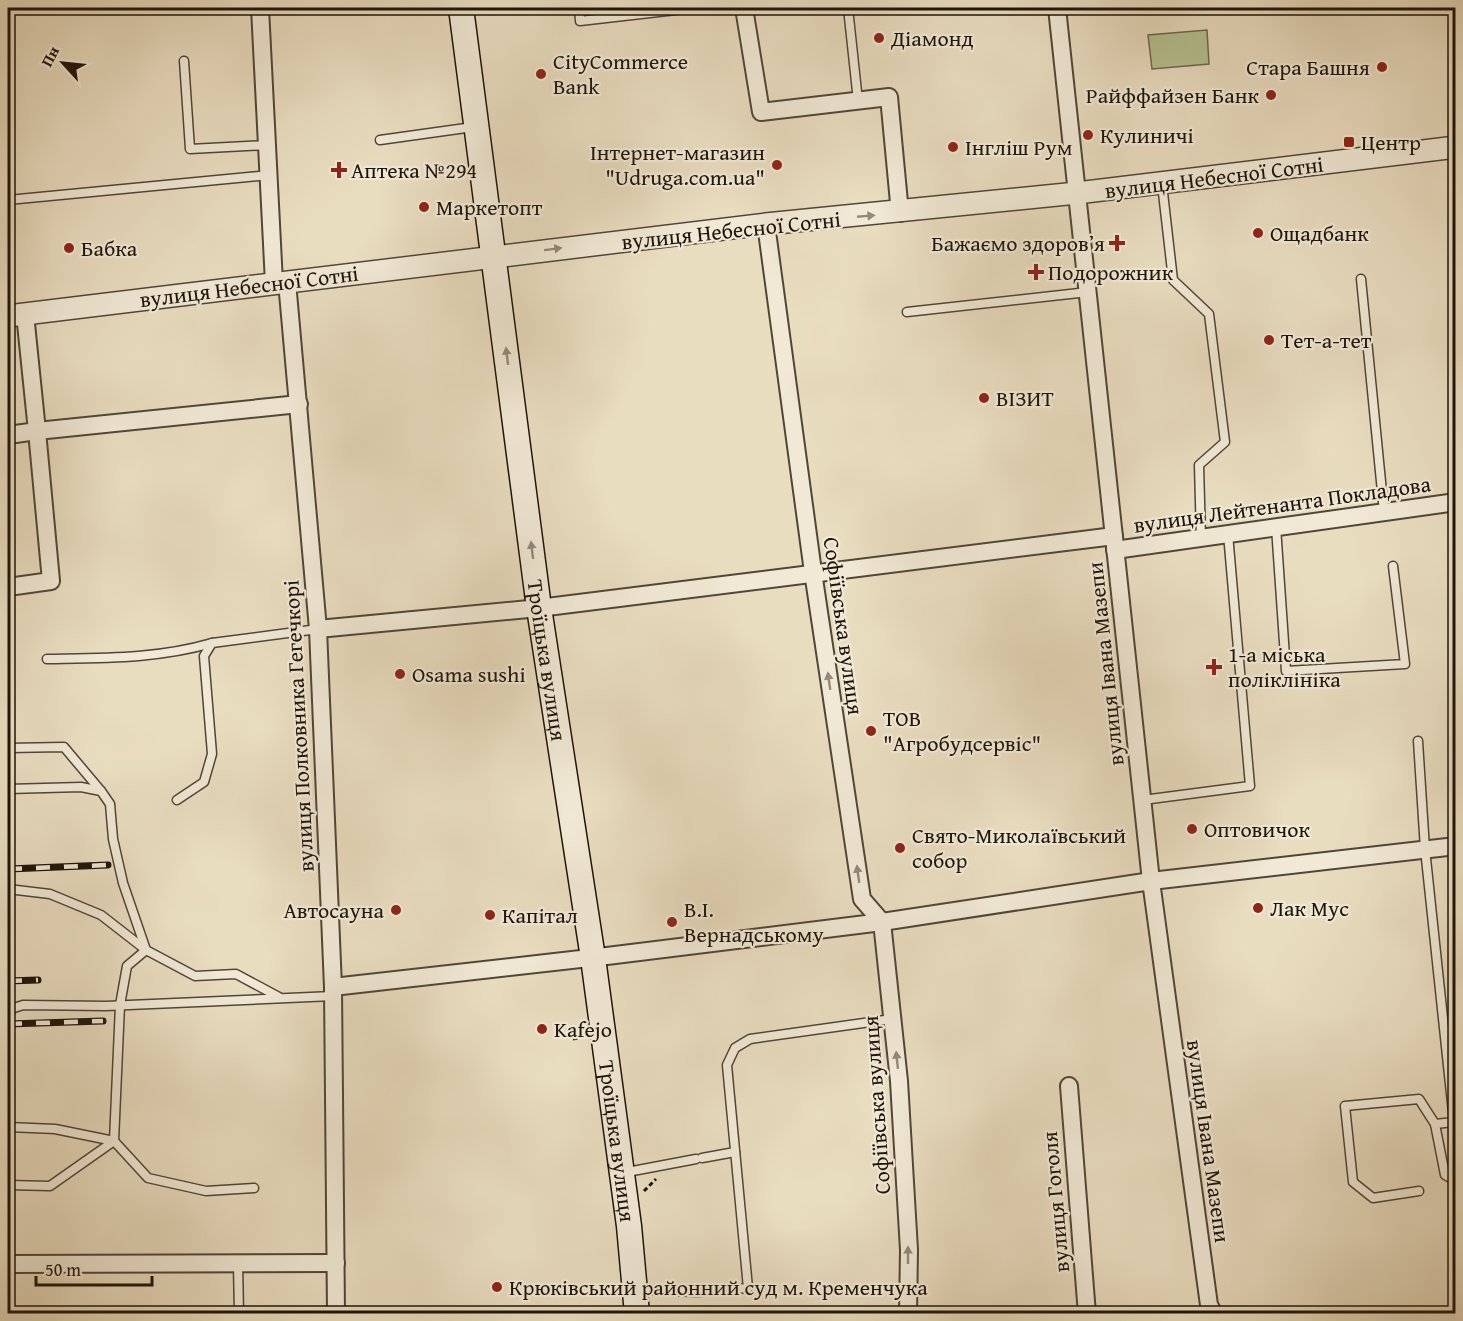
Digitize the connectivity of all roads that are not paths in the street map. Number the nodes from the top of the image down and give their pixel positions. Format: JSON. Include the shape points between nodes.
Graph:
{"nodes":[{"id":1,"x":260,"y":8,"type":"edge"},
{"id":2,"x":461,"y":8,"type":"edge"},
{"id":3,"x":579,"y":8,"type":"edge"},
{"id":4,"x":676,"y":8,"type":"edge"},
{"id":5,"x":744,"y":8,"type":"edge"},
{"id":6,"x":848,"y":8,"type":"edge"},
{"id":7,"x":1057,"y":8,"type":"edge"},
{"id":8,"x":184,"y":61,"type":"dead end"},
{"id":9,"x":858,"y":101,"type":"junction"},
{"id":10,"x":477,"y":127,"type":"junction"},
{"id":11,"x":380,"y":140,"type":"dead end"},
{"id":12,"x":267,"y":145,"type":"junction"},
{"id":13,"x":1455,"y":147,"type":"edge"},
{"id":14,"x":270,"y":176,"type":"junction"},
{"id":15,"x":1162,"y":183,"type":"junction"},
{"id":16,"x":1077,"y":194,"type":"junction"},
{"id":17,"x":8,"y":200,"type":"edge"},
{"id":18,"x":900,"y":213,"type":"junction"},
{"id":19,"x":766,"y":224,"type":"junction"},
{"id":20,"x":495,"y":256,"type":"junction"},
{"id":21,"x":1361,"y":279,"type":"dead end"},
{"id":22,"x":280,"y":283,"type":"junction"},
{"id":23,"x":1088,"y":292,"type":"junction"},
{"id":24,"x":907,"y":312,"type":"dead end"},
{"id":25,"x":16,"y":315,"type":"edge"},
{"id":26,"x":299,"y":404,"type":"junction"},
{"id":27,"x":37,"y":431,"type":"junction"},
{"id":28,"x":8,"y":435,"type":"edge"},
{"id":29,"x":1455,"y":502,"type":"edge"},
{"id":30,"x":1384,"y":512,"type":"junction"},
{"id":31,"x":1276,"y":527,"type":"junction"},
{"id":32,"x":1228,"y":534,"type":"junction"},
{"id":33,"x":1201,"y":538,"type":"junction"},
{"id":34,"x":1114,"y":543,"type":"junction"},
{"id":35,"x":1393,"y":566,"type":"dead end"},
{"id":36,"x":813,"y":572,"type":"junction"},
{"id":37,"x":8,"y":587,"type":"edge"},
{"id":38,"x":539,"y":608,"type":"junction"},
{"id":39,"x":318,"y":629,"type":"junction"},
{"id":40,"x":212,"y":642,"type":"junction"},
{"id":41,"x":47,"y":659,"type":"dead end"},
{"id":42,"x":1418,"y":741,"type":"dead end"},
{"id":43,"x":8,"y":747,"type":"edge"},
{"id":44,"x":8,"y":789,"type":"edge"},
{"id":45,"x":101,"y":790,"type":"junction"},
{"id":46,"x":177,"y":800,"type":"dead end"},
{"id":47,"x":1143,"y":800,"type":"junction"},
{"id":48,"x":1455,"y":846,"type":"edge"},
{"id":49,"x":1425,"y":849,"type":"junction"},
{"id":50,"x":1151,"y":881,"type":"junction"},
{"id":51,"x":8,"y":889,"type":"edge"},
{"id":52,"x":882,"y":922,"type":"junction"},
{"id":53,"x":146,"y":950,"type":"junction"},
{"id":54,"x":593,"y":958,"type":"junction"},
{"id":55,"x":333,"y":992,"type":"junction"},
{"id":56,"x":279,"y":997,"type":"junction"},
{"id":57,"x":120,"y":1005,"type":"junction"},
{"id":58,"x":8,"y":1010,"type":"edge"},
{"id":59,"x":892,"y":1018,"type":"junction"},
{"id":60,"x":1069,"y":1086,"type":"dead end"},
{"id":61,"x":1435,"y":1124,"type":"junction"},
{"id":62,"x":11,"y":1127,"type":"edge"},
{"id":63,"x":8,"y":1135,"type":"edge"},
{"id":64,"x":114,"y":1141,"type":"junction"},
{"id":65,"x":735,"y":1152,"type":"junction"},
{"id":66,"x":622,"y":1173,"type":"junction"},
{"id":67,"x":1455,"y":1181,"type":"edge"},
{"id":68,"x":8,"y":1185,"type":"edge"},
{"id":69,"x":254,"y":1188,"type":"dead end"},
{"id":70,"x":1419,"y":1191,"type":"dead end"},
{"id":71,"x":336,"y":1263,"type":"junction"},
{"id":72,"x":8,"y":1264,"type":"edge"},
{"id":73,"x":238,"y":1264,"type":"junction"},
{"id":74,"x":637,"y":1302,"type":"edge"},
{"id":75,"x":238,"y":1314,"type":"edge"},
{"id":76,"x":336,"y":1314,"type":"edge"},
{"id":77,"x":908,"y":1314,"type":"edge"},
{"id":78,"x":1087,"y":1314,"type":"edge"},
{"id":79,"x":1214,"y":1314,"type":"edge"}],
"edges":[{"from":1,"to":12,"type":"street","name":"вулиця Полковника Гегечкорі"},
{"from":2,"to":10,"type":"main road","name":"Троїцька вулиця"},
{"from":3,"to":4,"type":"lane","via":[[580,21]]},
{"from":5,"to":9,"type":"street","via":[[761,112]]},
{"from":6,"to":9,"type":"lane"},
{"from":7,"to":16,"type":"street","name":"вулиця Івана Мазепи"},
{"from":8,"to":12,"type":"lane","via":[[190,149]]},
{"from":9,"to":18,"type":"street","via":[[889,97]]},
{"from":10,"to":11,"type":"lane"},
{"from":10,"to":20,"type":"main road","name":"Троїцька вулиця"},
{"from":12,"to":14,"type":"street","name":"вулиця Полковника Гегечкорі"},
{"from":13,"to":15,"type":"street","name":"вулиця Небесної Сотні"},
{"from":14,"to":17,"type":"lane"},
{"from":14,"to":22,"type":"street","name":"вулиця Полковника Гегечкорі"},
{"from":15,"to":16,"type":"street","name":"вулиця Небесної Сотні"},
{"from":15,"to":33,"type":"lane","via":[[1173,280],[1209,314],[1225,442],[1199,465]]},
{"from":16,"to":18,"type":"street","name":"вулиця Небесної Сотні"},
{"from":16,"to":23,"type":"street","name":"вулиця Івана Мазепи"},
{"from":19,"to":18,"type":"street","name":"вулиця Небесної Сотні","one_way":true},
{"from":20,"to":19,"type":"street","name":"вулиця Небесної Сотні","one_way":true},
{"from":19,"to":36,"type":"street","name":"Софіївська вулиця"},
{"from":20,"to":22,"type":"street","name":"вулиця Небесної Сотні"},
{"from":38,"to":20,"type":"main road","name":"Троїцька вулиця","one_way":true},
{"from":21,"to":30,"type":"lane"},
{"from":22,"to":25,"type":"street","name":"вулиця Небесної Сотні"},
{"from":22,"to":26,"type":"street","name":"вулиця Полковника Гегечкорі"},
{"from":23,"to":24,"type":"lane"},
{"from":23,"to":34,"type":"street","name":"вулиця Івана Мазепи"},
{"from":25,"to":27,"type":"street"},
{"from":26,"to":27,"type":"street"},
{"from":26,"to":39,"type":"street","name":"вулиця Полковника Гегечкорі"},
{"from":27,"to":28,"type":"street"},
{"from":27,"to":37,"type":"street","via":[[51,581]]},
{"from":29,"to":30,"type":"street","name":"вулиця Лейтенанта Покладова"},
{"from":30,"to":31,"type":"street","name":"вулиця Лейтенанта Покладова"},
{"from":31,"to":32,"type":"street","name":"вулиця Лейтенанта Покладова"},
{"from":31,"to":35,"type":"lane","via":[[1286,671],[1406,664]]},
{"from":32,"to":33,"type":"street","name":"вулиця Лейтенанта Покладова"},
{"from":32,"to":47,"type":"lane","via":[[1250,786]]},
{"from":33,"to":34,"type":"street","name":"вулиця Лейтенанта Покладова"},
{"from":34,"to":36,"type":"street","name":"вулиця Лейтенанта Покладова"},
{"from":34,"to":47,"type":"street","name":"вулиця Івана Мазепи"},
{"from":36,"to":38,"type":"street","name":"вулиця Лейтенанта Покладова"},
{"from":52,"to":36,"type":"street","name":"Софіївська вулиця","one_way":true,"via":[[861,899]]},
{"from":38,"to":39,"type":"street","name":"вулиця Лейтенанта Покладова"},
{"from":38,"to":54,"type":"main road","name":"Троїцька вулиця"},
{"from":39,"to":40,"type":"lane"},
{"from":39,"to":55,"type":"street","name":"вулиця Полковника Гегечкорі"},
{"from":40,"to":41,"type":"lane","via":[[178,653]]},
{"from":40,"to":46,"type":"lane","via":[[204,656],[212,754],[204,782]]},
{"from":42,"to":49,"type":"lane"},
{"from":43,"to":45,"type":"lane","via":[[64,747]]},
{"from":44,"to":45,"type":"lane"},
{"from":45,"to":53,"type":"lane","via":[[110,804],[123,884]]},
{"from":47,"to":50,"type":"street","name":"вулиця Івана Мазепи"},
{"from":48,"to":49,"type":"street"},
{"from":49,"to":50,"type":"street"},
{"from":49,"to":61,"type":"lane","via":[[1454,1122]]},
{"from":50,"to":52,"type":"street"},
{"from":50,"to":79,"type":"street","name":"вулиця Івана Мазепи","via":[[1209,1305]]},
{"from":51,"to":53,"type":"lane","via":[[50,894],[101,915]]},
{"from":52,"to":54,"type":"street"},
{"from":52,"to":59,"type":"street","name":"Софіївська вулиця"},
{"from":53,"to":56,"type":"lane","via":[[195,976],[236,974]]},
{"from":53,"to":57,"type":"lane","via":[[127,966]]},
{"from":54,"to":55,"type":"street"},
{"from":54,"to":66,"type":"main road","name":"Троїцька вулиця"},
{"from":55,"to":56,"type":"lane"},
{"from":55,"to":71,"type":"street","name":"вулиця Полковника Гегечкорі"},
{"from":56,"to":57,"type":"lane"},
{"from":57,"to":58,"type":"lane","via":[[23,1005]]},
{"from":57,"to":64,"type":"lane"},
{"from":59,"to":65,"type":"lane","via":[[750,1039],[735,1048],[727,1065]]},
{"from":77,"to":59,"type":"street","name":"Софіївська вулиця","one_way":true,"via":[[909,1250]]},
{"from":60,"to":78,"type":"street","name":"вулиця Гоголя"},
{"from":61,"to":67,"type":"lane","via":[[1445,1175]]},
{"from":61,"to":70,"type":"lane","via":[[1419,1099],[1345,1106],[1353,1182],[1373,1198]]},
{"from":62,"to":63,"type":"lane"},
{"from":62,"to":64,"type":"lane","via":[[55,1129]]},
{"from":64,"to":68,"type":"lane","via":[[50,1186]]},
{"from":64,"to":69,"type":"lane","via":[[148,1178],[206,1191]]},
{"from":65,"to":66,"type":"lane"},
{"from":65,"to":74,"type":"lane","via":[[748,1288]]},
{"from":66,"to":74,"type":"main road","name":"Троїцька вулиця"},
{"from":71,"to":73,"type":"street"},
{"from":71,"to":76,"type":"street","name":"вулиця Полковника Гегечкорі"},
{"from":72,"to":73,"type":"street"},
{"from":73,"to":75,"type":"lane"}]}
